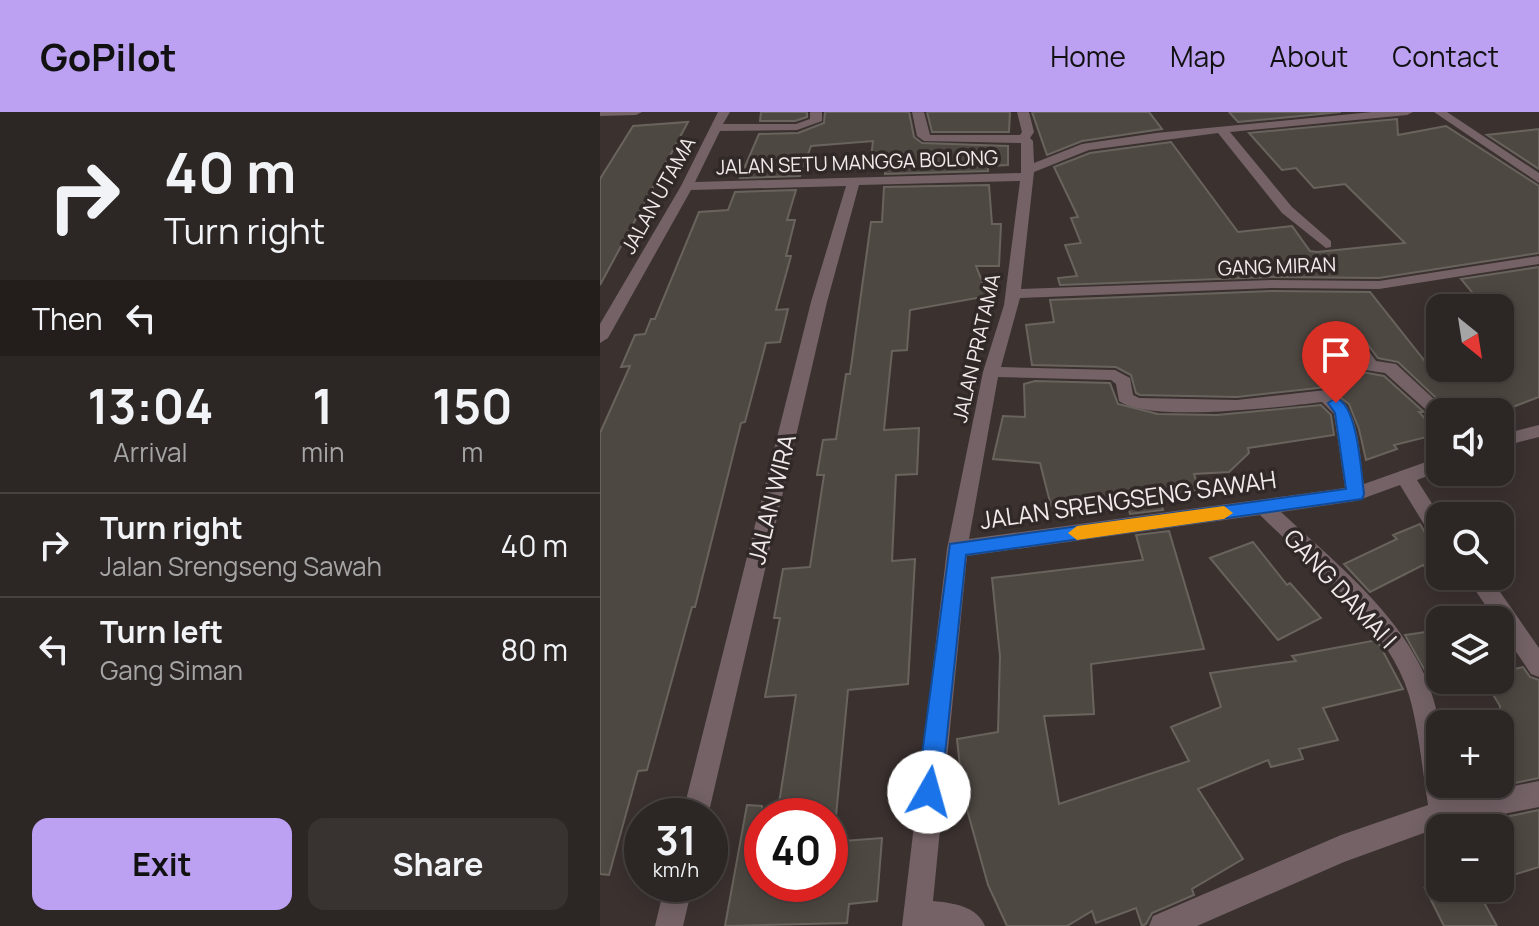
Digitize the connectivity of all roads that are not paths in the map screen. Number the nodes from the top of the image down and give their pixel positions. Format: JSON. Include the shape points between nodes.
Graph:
{"nodes":[{"id":1,"x":636,"y":112,"type":"edge"},
{"id":2,"x":724,"y":112,"type":"edge"},
{"id":3,"x":816,"y":112,"type":"edge"},
{"id":4,"x":918,"y":112,"type":"edge"},
{"id":5,"x":1023,"y":112,"type":"edge"},
{"id":6,"x":1407,"y":112,"type":"edge"},
{"id":7,"x":1440,"y":112,"type":"edge"},
{"id":8,"x":600,"y":113,"type":"edge"},
{"id":9,"x":1321,"y":116,"type":"edge"},
{"id":10,"x":716,"y":128,"type":"junction"},
{"id":11,"x":1220,"y":128,"type":"junction"},
{"id":12,"x":1023,"y":139,"type":"junction"},
{"id":13,"x":1028,"y":174,"type":"junction"},
{"id":14,"x":1539,"y":179,"type":"edge"},
{"id":15,"x":853,"y":183,"type":"junction"},
{"id":16,"x":687,"y":186,"type":"junction"},
{"id":17,"x":1326,"y":244,"type":"dead end"},
{"id":18,"x":1539,"y":260,"type":"edge"},
{"id":19,"x":1014,"y":294,"type":"junction"},
{"id":20,"x":600,"y":338,"type":"edge"},
{"id":21,"x":1355,"y":343,"type":"dead end"},
{"id":22,"x":991,"y":372,"type":"junction"},
{"id":23,"x":1426,"y":400,"type":"edge"},
{"id":24,"x":1539,"y":431,"type":"edge"},
{"id":25,"x":1514,"y":437,"type":"edge"},
{"id":26,"x":1426,"y":469,"type":"edge"},
{"id":27,"x":1405,"y":477,"type":"junction"},
{"id":28,"x":1356,"y":494,"type":"junction"},
{"id":29,"x":1264,"y":507,"type":"junction"},
{"id":30,"x":1426,"y":511,"type":"edge"},
{"id":31,"x":957,"y":549,"type":"junction"},
{"id":32,"x":1487,"y":590,"type":"edge"},
{"id":33,"x":1539,"y":667,"type":"edge"},
{"id":34,"x":1539,"y":794,"type":"edge"},
{"id":35,"x":699,"y":798,"type":"edge"},
{"id":36,"x":1443,"y":813,"type":"junction"},
{"id":37,"x":675,"y":902,"type":"edge"},
{"id":38,"x":916,"y":920,"type":"edge"},
{"id":39,"x":669,"y":926,"type":"edge"},
{"id":40,"x":971,"y":926,"type":"edge"},
{"id":41,"x":1163,"y":926,"type":"edge"}],
"edges":[{"from":1,"to":8,"type":"street"},
{"from":2,"to":10,"type":"street","name":"JALAN UTAMA"},
{"from":3,"to":10,"type":"street","via":[[816,121],[797,127]]},
{"from":4,"to":12,"type":"street","via":[[928,139]]},
{"from":5,"to":12,"type":"street","name":"JALAN PRATAMA","via":[[1028,132]]},
{"from":6,"to":9,"type":"street","name":"JALAN SETU MANGGA BOLONG"},
{"from":7,"to":14,"type":"street"},
{"from":9,"to":11,"type":"street","name":"JALAN SETU MANGGA BOLONG"},
{"from":10,"to":16,"type":"street","name":"JALAN UTAMA"},
{"from":11,"to":13,"type":"street","name":"JALAN SETU MANGGA BOLONG","via":[[1086,147]]},
{"from":11,"to":17,"type":"street","via":[[1287,210]]},
{"from":12,"to":13,"type":"street","name":"JALAN PRATAMA"},
{"from":13,"to":15,"type":"street","name":"JALAN SETU MANGGA BOLONG"},
{"from":13,"to":19,"type":"street","name":"JALAN PRATAMA"},
{"from":15,"to":16,"type":"street","name":"JALAN SETU MANGGA BOLONG"},
{"from":15,"to":35,"type":"street","name":"JALAN WIRA","via":[[819,302]]},
{"from":16,"to":20,"type":"street","name":"JALAN UTAMA"},
{"from":18,"to":19,"type":"street","name":"GANG MIRAN","via":[[1379,285]]},
{"from":19,"to":22,"type":"street","name":"JALAN PRATAMA"},
{"from":21,"to":23,"type":"street","via":[[1371,366],[1390,368]]},
{"from":22,"to":28,"type":"street","via":[[1115,375],[1124,382],[1125,397],[1135,404],[1237,406],[1326,396],[1343,412]]},
{"from":22,"to":31,"type":"street","name":"JALAN PRATAMA"},
{"from":24,"to":25,"type":"street"},
{"from":26,"to":27,"type":"street","name":"JALAN SRENGSENG SAWAH"},
{"from":27,"to":28,"type":"street","name":"JALAN SRENGSENG SAWAH"},
{"from":27,"to":30,"type":"street"},
{"from":28,"to":29,"type":"street","name":"JALAN SRENGSENG SAWAH"},
{"from":29,"to":31,"type":"street","name":"JALAN SRENGSENG SAWAH"},
{"from":29,"to":36,"type":"street","name":"GANG DAMAI I","via":[[1381,623],[1399,648],[1420,691]]},
{"from":31,"to":38,"type":"street","name":"JALAN SRENGSENG SAWAH"},
{"from":32,"to":33,"type":"street"},
{"from":34,"to":36,"type":"street"},
{"from":36,"to":41,"type":"street","via":[[1341,849]]},
{"from":37,"to":39,"type":"street"},
{"from":38,"to":40,"type":"street","via":[[954,917]]}]}
